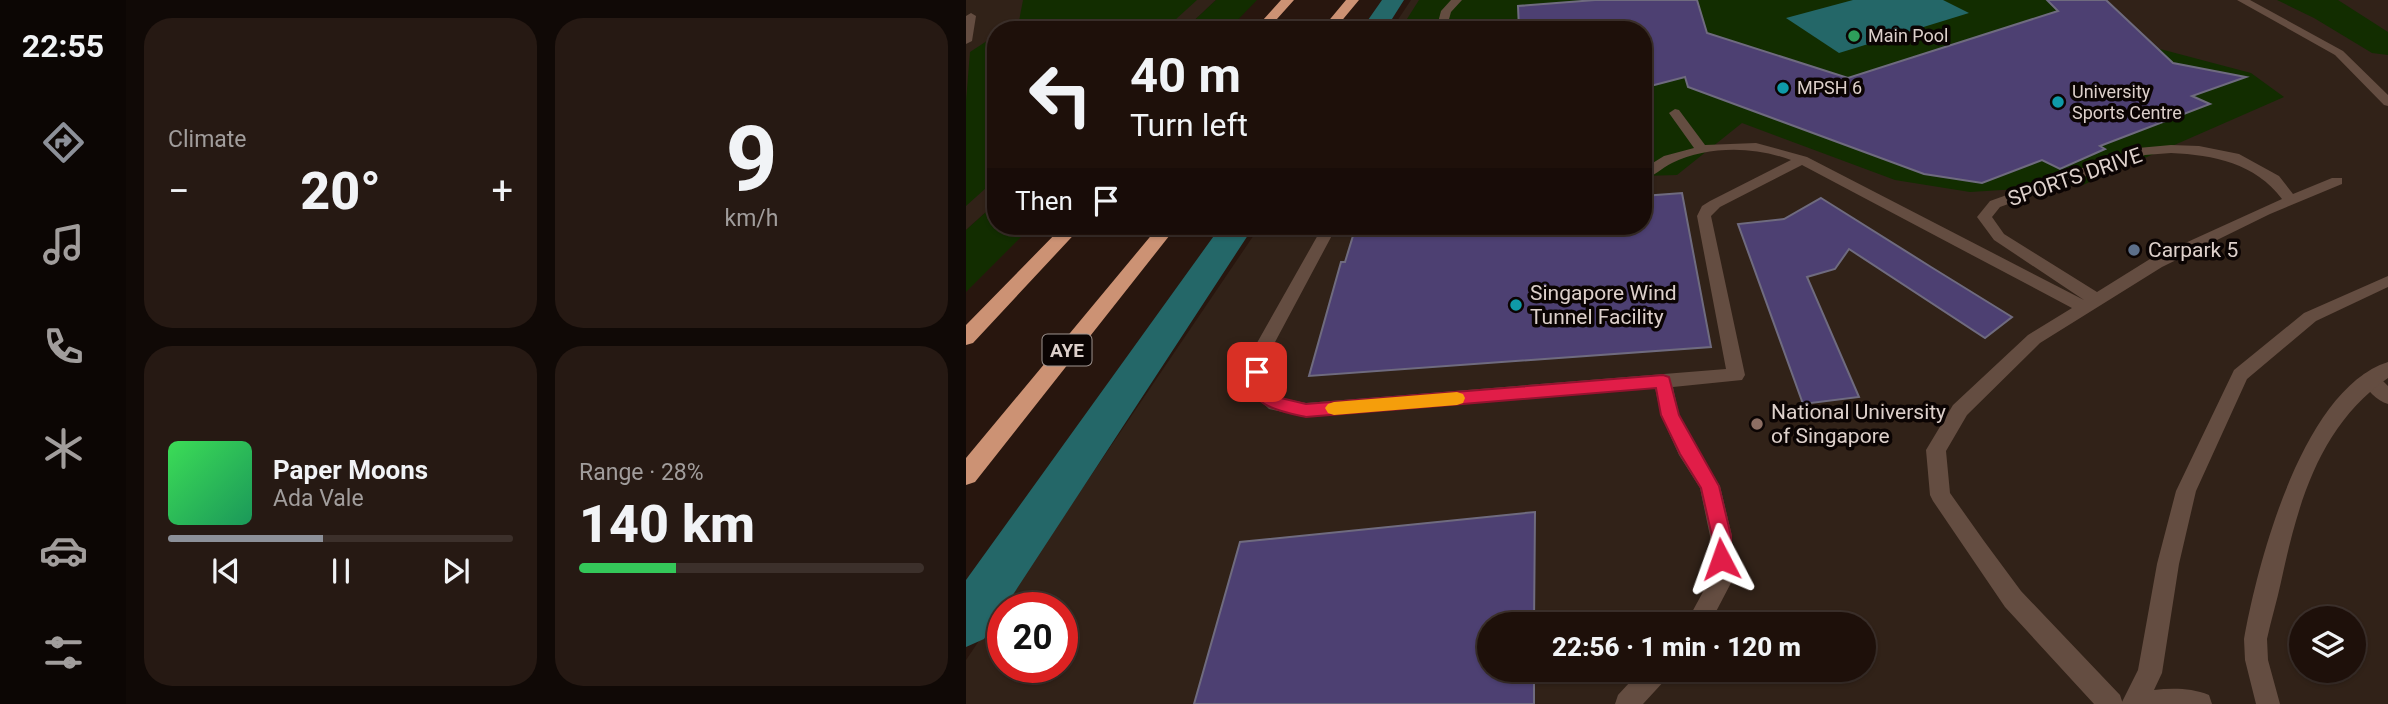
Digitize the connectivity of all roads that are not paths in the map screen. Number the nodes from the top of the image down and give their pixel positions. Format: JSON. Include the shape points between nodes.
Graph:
{"nodes":[{"id":1,"x":1288,"y":0,"type":"edge"},
{"id":2,"x":1353,"y":0,"type":"edge"},
{"id":3,"x":1457,"y":0,"type":"edge"},
{"id":4,"x":2242,"y":0,"type":"edge"},
{"id":5,"x":971,"y":16,"type":"dead end"},
{"id":6,"x":1268,"y":21,"type":"edge"},
{"id":7,"x":1335,"y":21,"type":"edge"},
{"id":8,"x":1443,"y":21,"type":"edge"},
{"id":9,"x":966,"y":41,"type":"edge"},
{"id":10,"x":2388,"y":102,"type":"edge"},
{"id":11,"x":1675,"y":113,"type":"dead end"},
{"id":12,"x":1702,"y":150,"type":"junction"},
{"id":13,"x":1802,"y":160,"type":"junction"},
{"id":14,"x":1652,"y":167,"type":"edge"},
{"id":15,"x":2337,"y":181,"type":"dead end"},
{"id":16,"x":2290,"y":200,"type":"junction"},
{"id":17,"x":1064,"y":235,"type":"edge"},
{"id":18,"x":1161,"y":235,"type":"edge"},
{"id":19,"x":1325,"y":235,"type":"edge"},
{"id":20,"x":2388,"y":281,"type":"edge"},
{"id":21,"x":2092,"y":304,"type":"junction"},
{"id":22,"x":966,"y":338,"type":"edge"},
{"id":23,"x":2388,"y":369,"type":"edge"},
{"id":24,"x":2370,"y":379,"type":"junction"},
{"id":25,"x":1663,"y":382,"type":"junction"},
{"id":26,"x":2388,"y":397,"type":"edge"},
{"id":27,"x":966,"y":474,"type":"edge"},
{"id":28,"x":1703,"y":612,"type":"edge"},
{"id":29,"x":1646,"y":682,"type":"edge"},
{"id":30,"x":1627,"y":704,"type":"edge"},
{"id":31,"x":2111,"y":704,"type":"edge"},
{"id":32,"x":2133,"y":704,"type":"edge"},
{"id":33,"x":2145,"y":704,"type":"edge"},
{"id":34,"x":2200,"y":704,"type":"edge"},
{"id":35,"x":2268,"y":704,"type":"edge"}],
"edges":[{"from":1,"to":6,"type":"highway"},
{"from":2,"to":7,"type":"highway"},
{"from":3,"to":8,"type":"street"},
{"from":4,"to":10,"type":"street","via":[[2339,53]]},
{"from":5,"to":9,"type":"street"},
{"from":11,"to":12,"type":"street"},
{"from":12,"to":13,"type":"street","via":[[1733,146],[1769,149]]},
{"from":12,"to":14,"type":"street"},
{"from":13,"to":21,"type":"street"},
{"from":13,"to":25,"type":"street","via":[[1715,204],[1704,216],[1736,375]]},
{"from":15,"to":16,"type":"street"},
{"from":16,"to":21,"type":"street","via":[[2156,263]]},
{"from":16,"to":21,"type":"street","name":"SPORTS DRIVE","via":[[2274,179],[2234,157],[2171,149],[2143,152],[1995,204],[1984,217],[1999,237]]},
{"from":17,"to":22,"type":"highway"},
{"from":18,"to":27,"type":"highway","number":"AYE"},
{"from":19,"to":25,"type":"street","via":[[1258,357],[1256,386],[1276,404],[1306,410]]},
{"from":20,"to":32,"type":"street","via":[[2311,317],[2240,375],[2186,491],[2150,673]]},
{"from":21,"to":31,"type":"street","via":[[2034,339],[1991,377],[1960,410],[1936,450],[1940,495],[1976,548],[2013,599]]},
{"from":23,"to":24,"type":"street"},
{"from":24,"to":26,"type":"street"},
{"from":24,"to":35,"type":"street","via":[[2323,430],[2299,478],[2255,647]]},
{"from":25,"to":28,"type":"street","via":[[1670,415],[1710,486],[1721,536],[1721,581]]},
{"from":29,"to":30,"type":"street"},
{"from":33,"to":34,"type":"street","via":[[2173,700]]}]}
